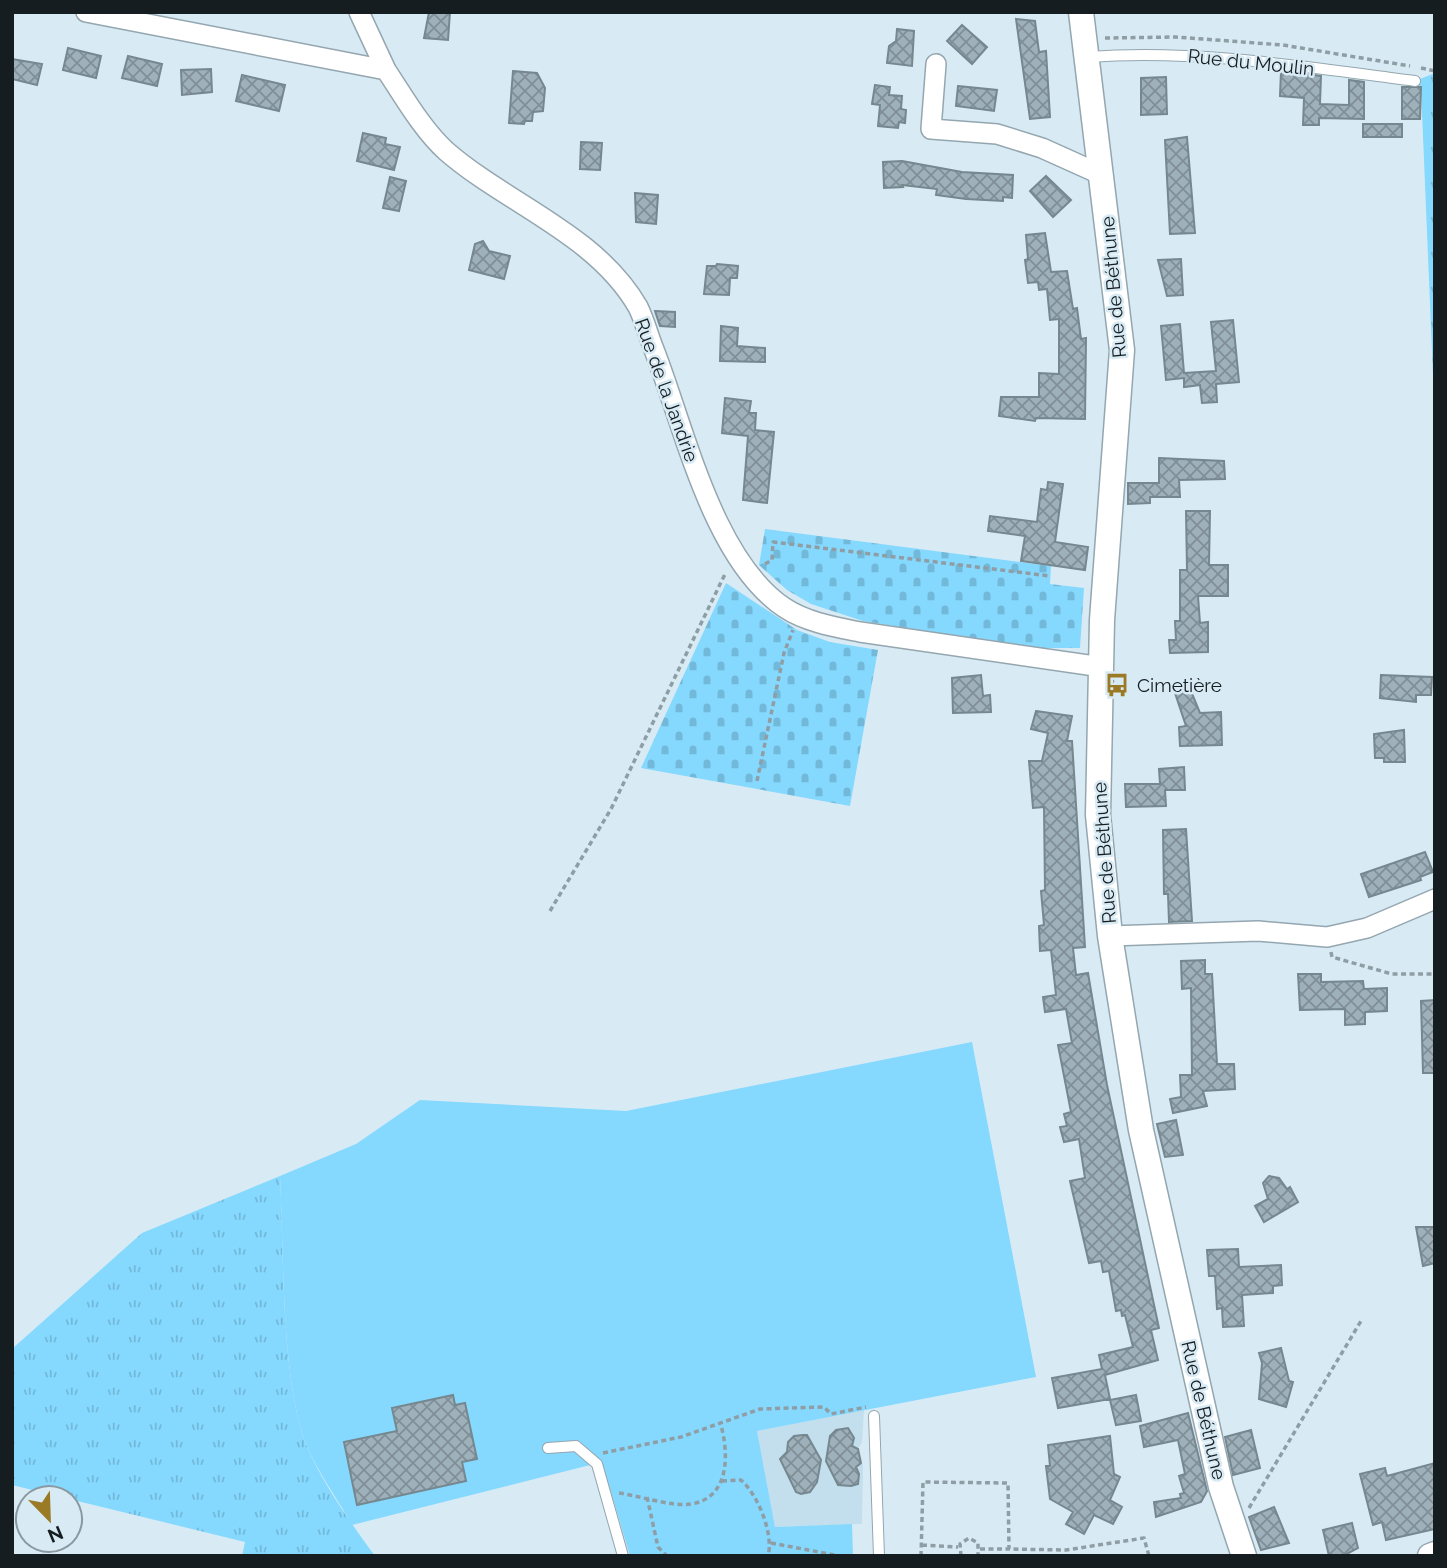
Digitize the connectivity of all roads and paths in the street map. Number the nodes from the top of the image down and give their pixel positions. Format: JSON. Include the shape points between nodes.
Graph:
{"nodes":[{"id":1,"x":86,"y":12,"type":"edge"},
{"id":2,"x":359,"y":12,"type":"edge"},
{"id":3,"x":1081,"y":12,"type":"edge"},
{"id":4,"x":1087,"y":57,"type":"junction"},
{"id":5,"x":936,"y":64,"type":"dead end"},
{"id":6,"x":386,"y":70,"type":"junction"},
{"id":7,"x":1415,"y":81,"type":"dead end"},
{"id":8,"x":1102,"y":175,"type":"junction"},
{"id":9,"x":736,"y":556,"type":"junction"},
{"id":10,"x":772,"y":560,"type":"dead end"},
{"id":11,"x":1050,"y":576,"type":"dead end"},
{"id":12,"x":800,"y":615,"type":"junction"},
{"id":13,"x":1102,"y":667,"type":"junction"},
{"id":14,"x":757,"y":781,"type":"dead end"},
{"id":15,"x":1435,"y":899,"type":"edge"},
{"id":16,"x":550,"y":911,"type":"dead end"},
{"id":17,"x":1110,"y":936,"type":"junction"},
{"id":18,"x":1327,"y":937,"type":"junction"},
{"id":19,"x":1435,"y":974,"type":"edge"},
{"id":20,"x":1361,"y":1321,"type":"dead end"},
{"id":21,"x":874,"y":1416,"type":"joint"},
{"id":22,"x":720,"y":1422,"type":"junction"},
{"id":23,"x":548,"y":1448,"type":"dead end"},
{"id":24,"x":588,"y":1456,"type":"junction"},
{"id":25,"x":722,"y":1481,"type":"junction"},
{"id":26,"x":605,"y":1491,"type":"junction"},
{"id":27,"x":647,"y":1497,"type":"junction"},
{"id":28,"x":1235,"y":1531,"type":"junction"},
{"id":29,"x":771,"y":1543,"type":"junction"},
{"id":30,"x":922,"y":1545,"type":"junction"},
{"id":31,"x":958,"y":1547,"type":"junction"},
{"id":32,"x":980,"y":1549,"type":"junction"},
{"id":33,"x":1009,"y":1549,"type":"junction"},
{"id":34,"x":622,"y":1556,"type":"edge"},
{"id":35,"x":667,"y":1556,"type":"edge"},
{"id":36,"x":768,"y":1556,"type":"edge"},
{"id":37,"x":840,"y":1556,"type":"edge"},
{"id":38,"x":879,"y":1556,"type":"edge"},
{"id":39,"x":922,"y":1556,"type":"edge"},
{"id":40,"x":961,"y":1556,"type":"edge"},
{"id":41,"x":978,"y":1556,"type":"edge"},
{"id":42,"x":1149,"y":1556,"type":"edge"},
{"id":43,"x":1244,"y":1556,"type":"edge"}],
"edges":[{"from":1,"to":6,"type":"street"},
{"from":2,"to":6,"type":"street","name":"Rue de la Jandrie"},
{"from":3,"to":4,"type":"street","name":"Rue de Béthune"},
{"from":4,"to":7,"type":"lane","name":"Rue du Moulin","via":[[1204,55]]},
{"from":4,"to":8,"type":"street","name":"Rue de Béthune"},
{"from":5,"to":8,"type":"street","via":[[931,129],[997,134]]},
{"from":6,"to":9,"type":"street","name":"Rue de la Jandrie","via":[[445,149],[597,258],[637,307],[694,465]]},
{"from":8,"to":13,"type":"street","name":"Rue de Béthune","via":[[1122,350]]},
{"from":9,"to":12,"type":"street","name":"Rue de la Jandrie","via":[[754,582]]},
{"from":9,"to":16,"type":"path","via":[[611,809]]},
{"from":10,"to":11,"type":"path","via":[[773,542]]},
{"from":12,"to":13,"type":"street","name":"Rue de la Jandrie","via":[[860,632]]},
{"from":12,"to":14,"type":"path","via":[[784,653]]},
{"from":13,"to":17,"type":"street","name":"Rue de Béthune","via":[[1098,815]]},
{"from":15,"to":18,"type":"street","via":[[1367,928]]},
{"from":17,"to":18,"type":"street","via":[[1258,931]]},
{"from":17,"to":28,"type":"street","name":"Rue de Béthune","via":[[1141,1130]]},
{"from":18,"to":19,"type":"path","via":[[1332,957],[1392,974]]},
{"from":20,"to":28,"type":"path"},
{"from":21,"to":22,"type":"path","via":[[866,1407],[831,1413],[824,1407],[781,1407]]},
{"from":21,"to":38,"type":"lane"},
{"from":22,"to":24,"type":"path","via":[[681,1437]]},
{"from":22,"to":25,"type":"path","via":[[727,1457]]},
{"from":23,"to":24,"type":"lane","via":[[576,1447]]},
{"from":24,"to":26,"type":"lane","via":[[597,1464]]},
{"from":25,"to":27,"type":"path","via":[[692,1504]]},
{"from":25,"to":29,"type":"path","via":[[741,1480],[750,1488]]},
{"from":26,"to":27,"type":"path"},
{"from":26,"to":34,"type":"lane"},
{"from":27,"to":35,"type":"path","via":[[658,1547]]},
{"from":28,"to":43,"type":"street","name":"Rue de Béthune"},
{"from":29,"to":36,"type":"path"},
{"from":29,"to":37,"type":"path"},
{"from":30,"to":31,"type":"path"},
{"from":30,"to":33,"type":"path","via":[[923,1482],[1008,1482]]},
{"from":30,"to":39,"type":"path"},
{"from":31,"to":32,"type":"path","via":[[972,1539]]},
{"from":31,"to":40,"type":"path"},
{"from":32,"to":33,"type":"path"},
{"from":32,"to":41,"type":"path"},
{"from":33,"to":42,"type":"path","via":[[1066,1550],[1144,1538]]}]}
